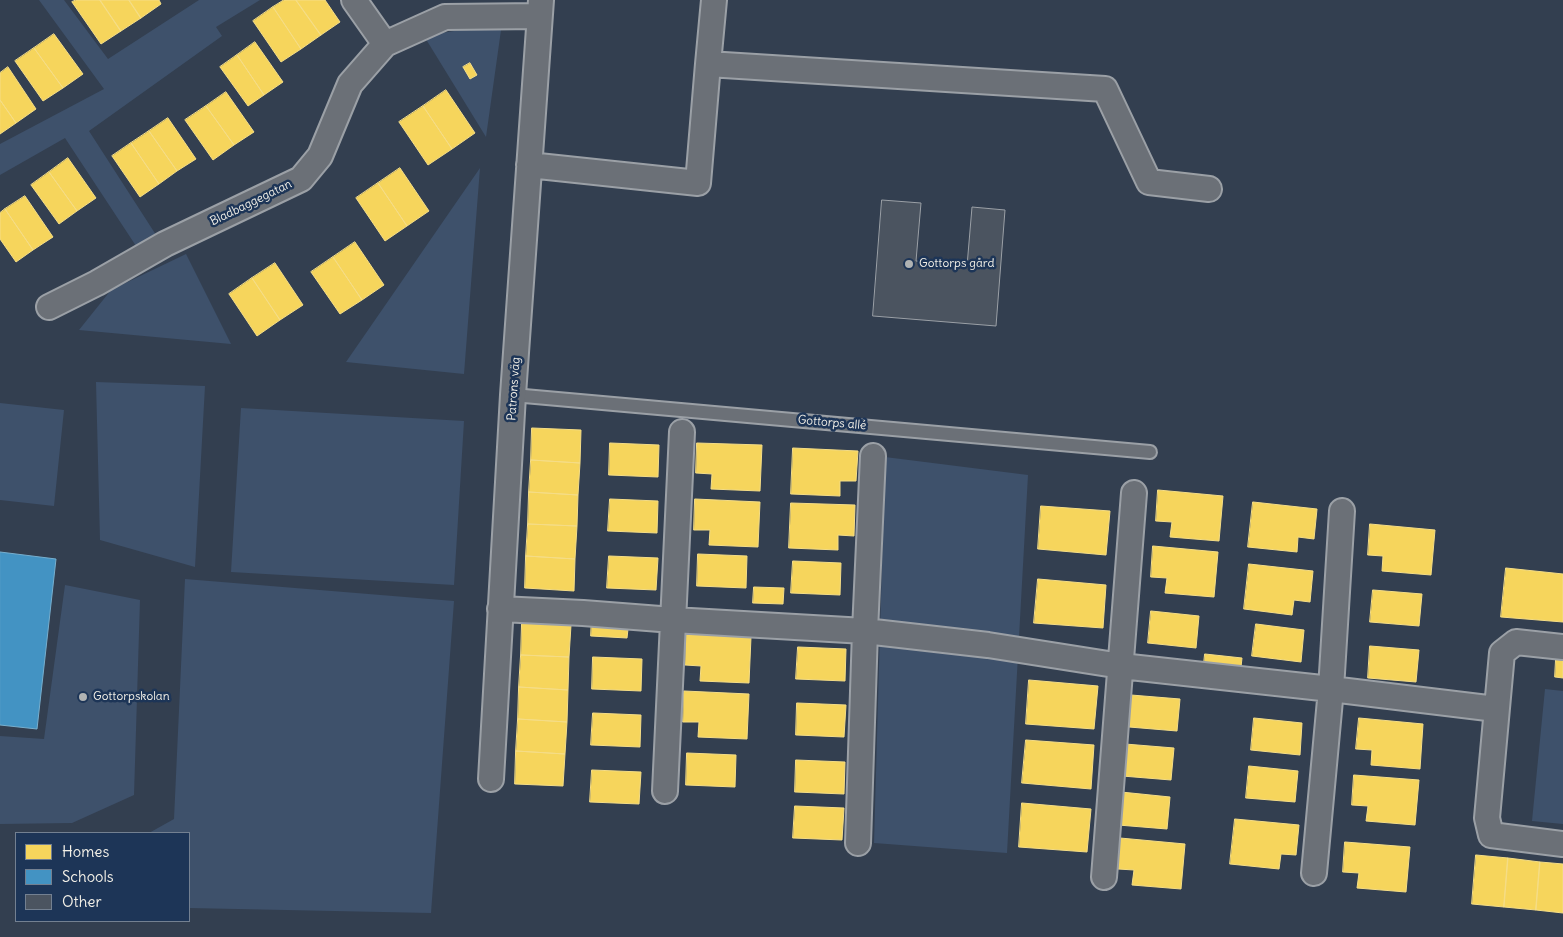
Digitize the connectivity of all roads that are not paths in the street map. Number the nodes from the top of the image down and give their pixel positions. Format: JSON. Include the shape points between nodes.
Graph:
{"nodes":[{"id":1,"x":354,"y":0,"type":"edge"},
{"id":2,"x":714,"y":0,"type":"edge"},
{"id":3,"x":540,"y":8,"type":"edge"},
{"id":4,"x":385,"y":44,"type":"junction"},
{"id":5,"x":708,"y":64,"type":"junction"},
{"id":6,"x":529,"y":165,"type":"junction"},
{"id":7,"x":1209,"y":189,"type":"dead end"},
{"id":8,"x":49,"y":307,"type":"dead end"},
{"id":9,"x":513,"y":396,"type":"junction"},
{"id":10,"x":682,"y":432,"type":"dead end"},
{"id":11,"x":1150,"y":452,"type":"dead end"},
{"id":12,"x":873,"y":456,"type":"dead end"},
{"id":13,"x":1134,"y":493,"type":"dead end"},
{"id":14,"x":1342,"y":512,"type":"dead end"},
{"id":15,"x":500,"y":609,"type":"junction"},
{"id":16,"x":673,"y":620,"type":"junction"},
{"id":17,"x":865,"y":631,"type":"junction"},
{"id":18,"x":1563,"y":647,"type":"edge"},
{"id":19,"x":1120,"y":666,"type":"junction"},
{"id":20,"x":1331,"y":689,"type":"junction"},
{"id":21,"x":1496,"y":710,"type":"junction"},
{"id":22,"x":491,"y":779,"type":"dead end"},
{"id":23,"x":665,"y":791,"type":"dead end"},
{"id":24,"x":858,"y":844,"type":"dead end"},
{"id":25,"x":1563,"y":844,"type":"edge"},
{"id":26,"x":1314,"y":873,"type":"dead end"},
{"id":27,"x":1104,"y":877,"type":"dead end"}],
"edges":[{"from":1,"to":4,"type":"street"},
{"from":2,"to":5,"type":"street"},
{"from":3,"to":4,"type":"street","name":"Bladbaggegatan","via":[[445,17]]},
{"from":3,"to":6,"type":"street","name":"Patrons väg"},
{"from":4,"to":8,"type":"street","name":"Bladbaggegatan","via":[[350,84],[320,156],[301,179],[166,244]]},
{"from":5,"to":6,"type":"street","via":[[698,183]]},
{"from":5,"to":7,"type":"street","via":[[1105,90],[1148,182]]},
{"from":6,"to":9,"type":"street","name":"Patrons väg"},
{"from":9,"to":11,"type":"lane","name":"Gottorps allé"},
{"from":9,"to":15,"type":"street","name":"Patrons väg"},
{"from":10,"to":16,"type":"street"},
{"from":12,"to":17,"type":"street"},
{"from":13,"to":19,"type":"street"},
{"from":14,"to":20,"type":"street"},
{"from":15,"to":16,"type":"street"},
{"from":15,"to":22,"type":"street","name":"Patrons väg"},
{"from":16,"to":17,"type":"street"},
{"from":16,"to":23,"type":"street"},
{"from":17,"to":19,"type":"street","via":[[988,645]]},
{"from":17,"to":24,"type":"street"},
{"from":18,"to":21,"type":"street","via":[[1516,642],[1502,654]]},
{"from":19,"to":20,"type":"street"},
{"from":19,"to":27,"type":"street"},
{"from":20,"to":21,"type":"street"},
{"from":20,"to":26,"type":"street"},
{"from":21,"to":25,"type":"street","via":[[1487,818],[1492,835]]}]}
